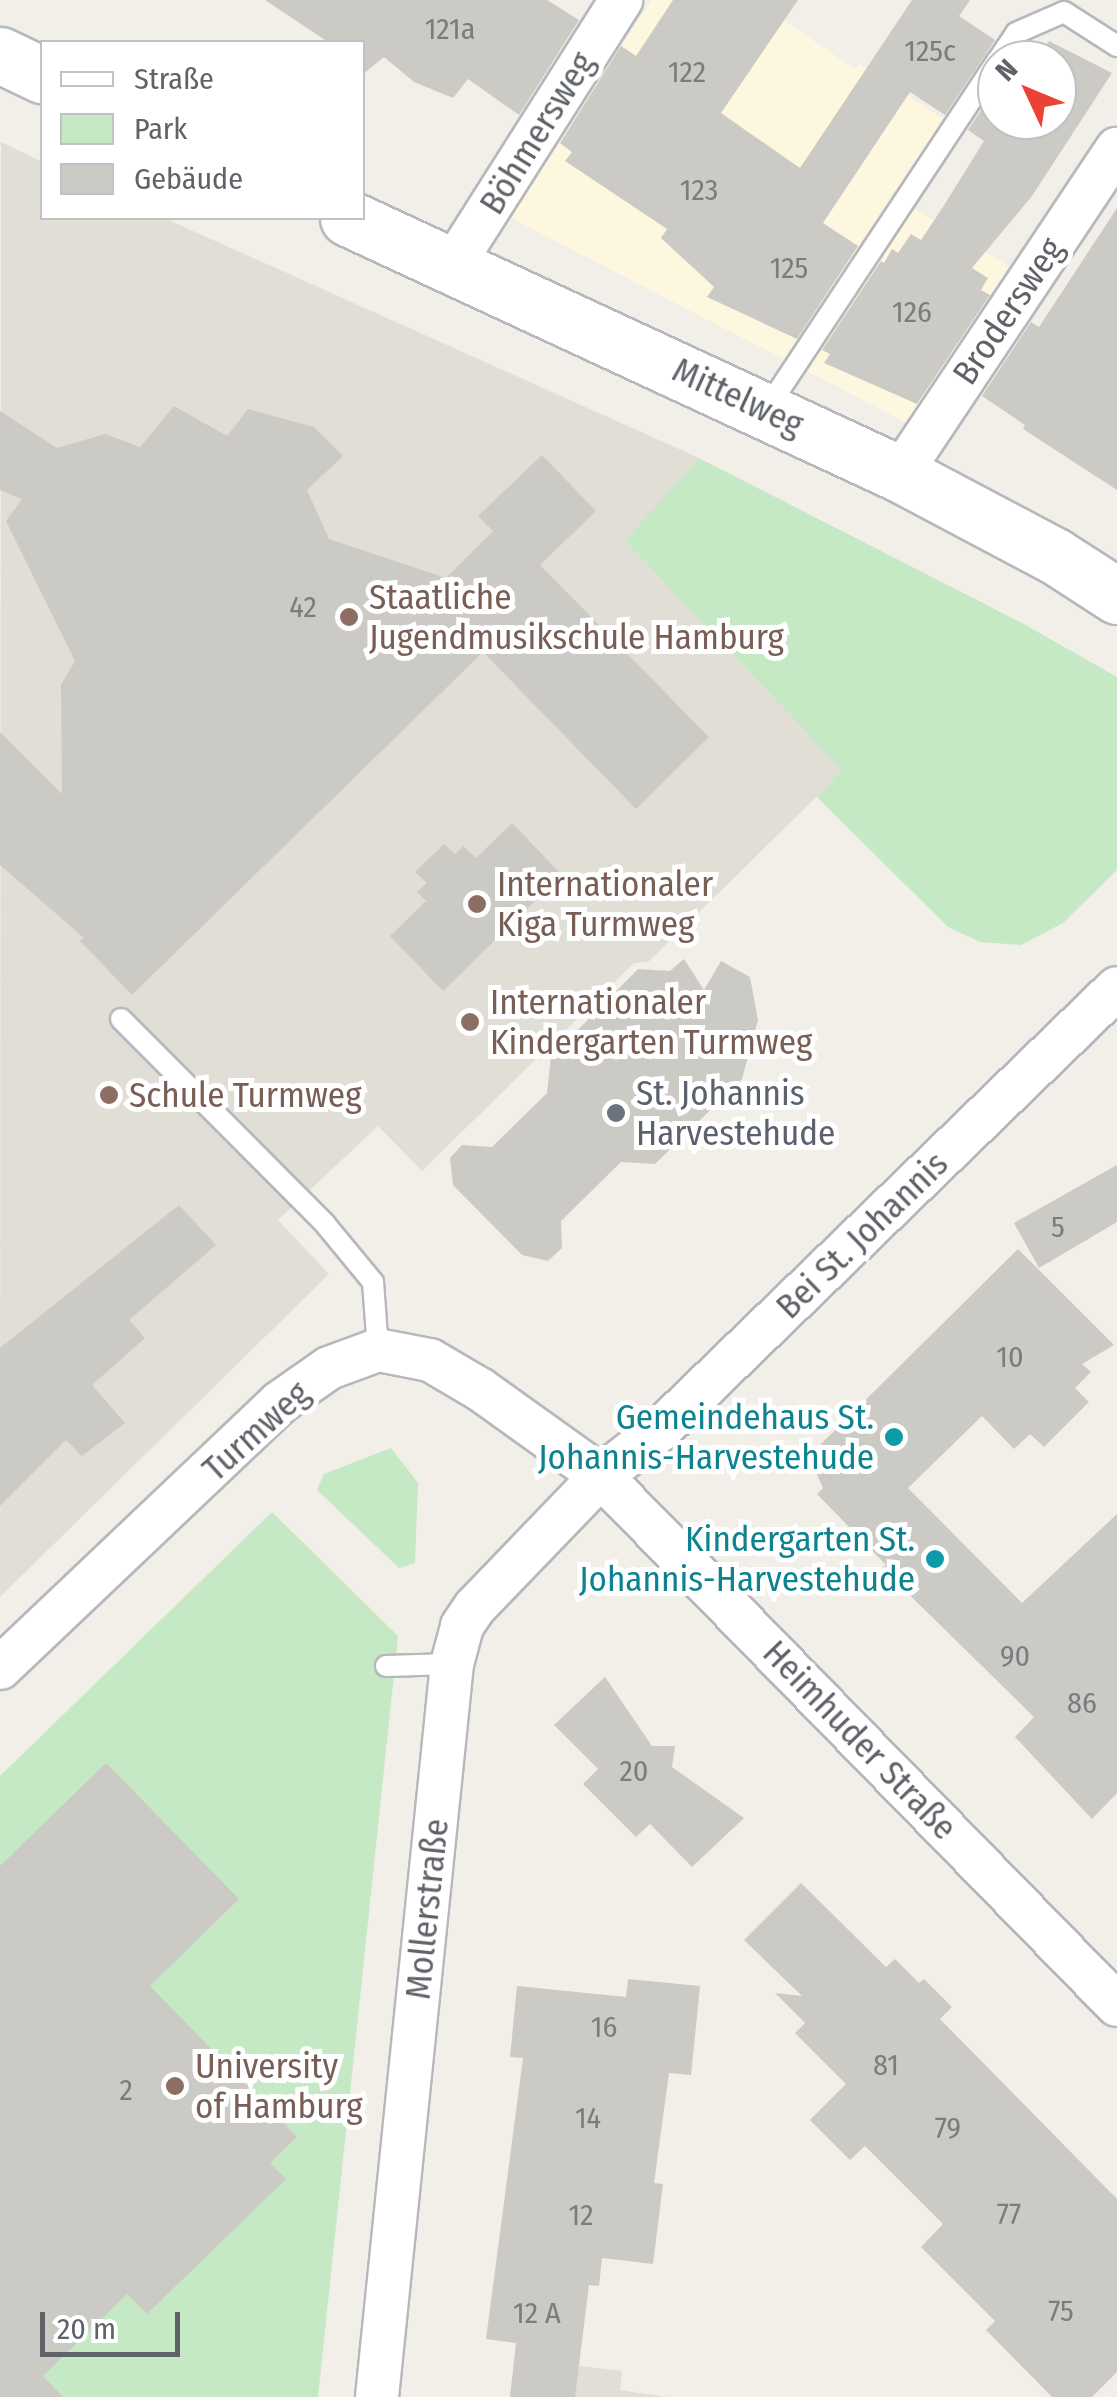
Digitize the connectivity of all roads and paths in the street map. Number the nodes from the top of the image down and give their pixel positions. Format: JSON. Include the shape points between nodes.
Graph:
{"nodes":[{"id":1,"x":622,"y":0,"type":"edge"},
{"id":2,"x":1012,"y":40,"type":"edge"},
{"id":3,"x":1117,"y":46,"type":"edge"},
{"id":4,"x":0,"y":55,"type":"edge"},
{"id":5,"x":40,"y":73,"type":"edge"},
{"id":6,"x":977,"y":93,"type":"edge"},
{"id":7,"x":1117,"y":149,"type":"edge"},
{"id":8,"x":352,"y":220,"type":"edge"},
{"id":9,"x":452,"y":266,"type":"junction"},
{"id":10,"x":766,"y":410,"type":"junction"},
{"id":11,"x":900,"y":474,"type":"junction"},
{"id":12,"x":1117,"y":596,"type":"edge"},
{"id":13,"x":1117,"y":988,"type":"edge"},
{"id":14,"x":121,"y":1019,"type":"dead end"},
{"id":15,"x":378,"y":1350,"type":"junction"},
{"id":16,"x":601,"y":1476,"type":"junction"},
{"id":17,"x":452,"y":1664,"type":"junction"},
{"id":18,"x":386,"y":1666,"type":"dead end"},
{"id":19,"x":0,"y":1668,"type":"edge"},
{"id":20,"x":1117,"y":2005,"type":"edge"},
{"id":21,"x":377,"y":2397,"type":"edge"}],
"edges":[{"from":1,"to":9,"type":"street","name":"Böhmersweg"},
{"from":2,"to":3,"type":"lane","via":[[1064,12]]},
{"from":4,"to":5,"type":"street"},
{"from":6,"to":10,"type":"lane"},
{"from":7,"to":11,"type":"street","name":"Brodersweg"},
{"from":8,"to":9,"type":"street","name":"Mittelweg"},
{"from":9,"to":10,"type":"street","name":"Mittelweg"},
{"from":10,"to":11,"type":"street","name":"Mittelweg"},
{"from":11,"to":12,"type":"street","name":"Mittelweg"},
{"from":13,"to":16,"type":"street","name":"Bei St. Johannis","via":[[661,1429]]},
{"from":14,"to":15,"type":"lane","via":[[325,1224],[373,1282]]},
{"from":15,"to":16,"type":"street","via":[[430,1360]]},
{"from":15,"to":19,"type":"street","name":"Turmweg","via":[[329,1368],[279,1402]]},
{"from":16,"to":17,"type":"street","name":"Mollerstraße","via":[[475,1607]]},
{"from":16,"to":20,"type":"street","name":"Heimhuder Straße"},
{"from":17,"to":18,"type":"lane"},
{"from":17,"to":21,"type":"street","name":"Mollerstraße"}]}
